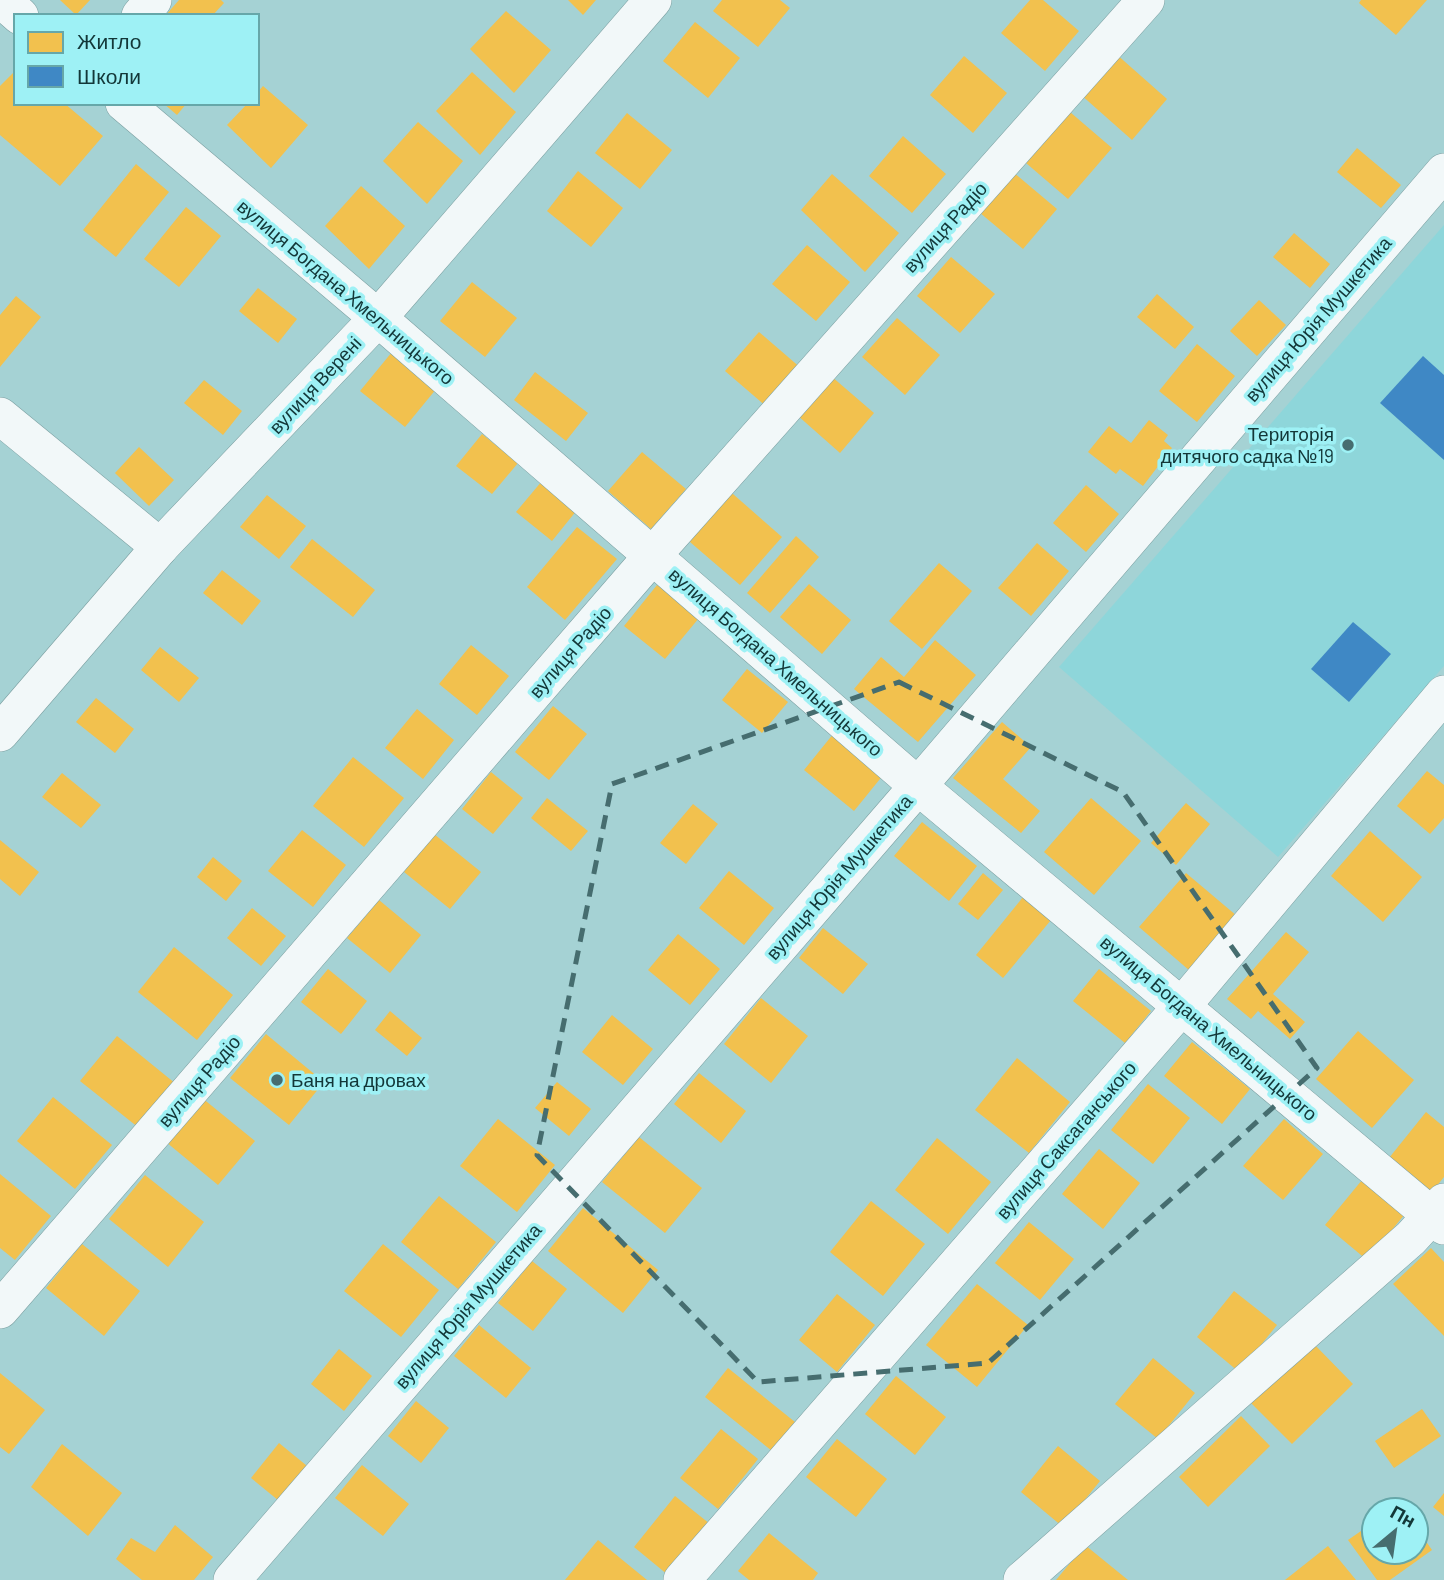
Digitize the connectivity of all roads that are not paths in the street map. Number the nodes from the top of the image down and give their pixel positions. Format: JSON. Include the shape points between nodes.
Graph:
{"nodes":[{"id":1,"x":2,"y":0,"type":"edge"},
{"id":2,"x":153,"y":0,"type":"edge"},
{"id":3,"x":653,"y":0,"type":"edge"},
{"id":4,"x":1146,"y":0,"type":"edge"},
{"id":5,"x":18,"y":14,"type":"edge"},
{"id":6,"x":142,"y":14,"type":"edge"},
{"id":7,"x":126,"y":105,"type":"edge"},
{"id":8,"x":1444,"y":172,"type":"edge"},
{"id":9,"x":378,"y":318,"type":"junction"},
{"id":10,"x":0,"y":416,"type":"edge"},
{"id":11,"x":160,"y":547,"type":"junction"},
{"id":12,"x":653,"y":555,"type":"junction"},
{"id":13,"x":1444,"y":694,"type":"edge"},
{"id":14,"x":0,"y":733,"type":"edge"},
{"id":15,"x":918,"y":786,"type":"junction"},
{"id":16,"x":1182,"y":1006,"type":"junction"},
{"id":17,"x":1440,"y":1214,"type":"edge"},
{"id":18,"x":0,"y":1310,"type":"edge"},
{"id":19,"x":232,"y":1580,"type":"edge"},
{"id":20,"x":682,"y":1580,"type":"edge"},
{"id":21,"x":1022,"y":1580,"type":"edge"}],
"edges":[{"from":1,"to":5,"type":"street"},
{"from":2,"to":6,"type":"street"},
{"from":3,"to":9,"type":"street","name":"вулиця Верені"},
{"from":4,"to":12,"type":"street","name":"вулиця Радіо"},
{"from":7,"to":9,"type":"street","name":"вулиця Богдана Хмельницького"},
{"from":8,"to":15,"type":"street","name":"вулиця Юрія Мушкетика"},
{"from":9,"to":11,"type":"street","name":"вулиця Верені"},
{"from":9,"to":12,"type":"street","name":"вулиця Богдана Хмельницького"},
{"from":10,"to":11,"type":"street"},
{"from":11,"to":14,"type":"street","name":"вулиця Верені"},
{"from":12,"to":15,"type":"street","name":"вулиця Богдана Хмельницького"},
{"from":12,"to":18,"type":"street","name":"вулиця Радіо"},
{"from":13,"to":16,"type":"street","name":"вулиця Саксаганського"},
{"from":15,"to":16,"type":"street","name":"вулиця Богдана Хмельницького"},
{"from":15,"to":19,"type":"street","name":"вулиця Юрія Мушкетика"},
{"from":16,"to":17,"type":"street","name":"вулиця Богдана Хмельницького"},
{"from":16,"to":20,"type":"street","name":"вулиця Саксаганського"},
{"from":17,"to":21,"type":"street","name":"вулиця Богдана Хмельницького"}]}
